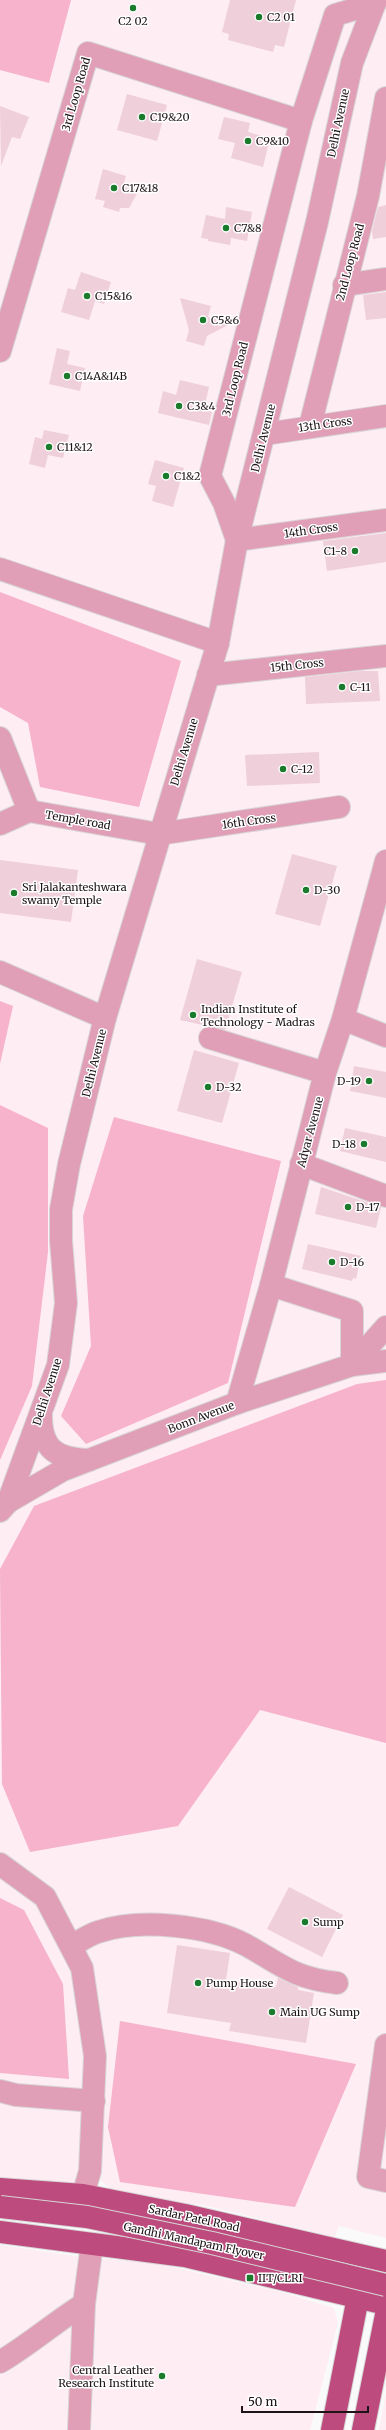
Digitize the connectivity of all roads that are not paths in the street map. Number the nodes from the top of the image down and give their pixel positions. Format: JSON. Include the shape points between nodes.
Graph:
{"nodes":[{"id":1,"x":375,"y":1,"type":"edge"},
{"id":2,"x":386,"y":98,"type":"edge"},
{"id":3,"x":301,"y":121,"type":"junction"},
{"id":4,"x":377,"y":195,"type":"edge"},
{"id":5,"x":386,"y":279,"type":"edge"},
{"id":6,"x":344,"y":285,"type":"junction"},
{"id":7,"x":0,"y":351,"type":"edge"},
{"id":8,"x":386,"y":416,"type":"edge"},
{"id":9,"x":310,"y":426,"type":"junction"},
{"id":10,"x":264,"y":434,"type":"junction"},
{"id":11,"x":386,"y":520,"type":"edge"},
{"id":12,"x":237,"y":540,"type":"junction"},
{"id":13,"x":0,"y":569,"type":"edge"},
{"id":14,"x":218,"y":643,"type":"junction"},
{"id":15,"x":386,"y":656,"type":"edge"},
{"id":16,"x":208,"y":675,"type":"junction"},
{"id":17,"x":0,"y":738,"type":"edge"},
{"id":18,"x":339,"y":807,"type":"dead end"},
{"id":19,"x":29,"y":811,"type":"junction"},
{"id":20,"x":0,"y":824,"type":"edge"},
{"id":21,"x":159,"y":834,"type":"junction"},
{"id":22,"x":385,"y":869,"type":"edge"},
{"id":23,"x":0,"y":972,"type":"edge"},
{"id":24,"x":105,"y":1018,"type":"junction"},
{"id":25,"x":343,"y":1019,"type":"junction"},
{"id":26,"x":386,"y":1036,"type":"edge"},
{"id":27,"x":210,"y":1038,"type":"dead end"},
{"id":28,"x":325,"y":1073,"type":"junction"},
{"id":29,"x":301,"y":1164,"type":"junction"},
{"id":30,"x":386,"y":1196,"type":"edge"},
{"id":31,"x":272,"y":1285,"type":"junction"},
{"id":32,"x":386,"y":1327,"type":"edge"},
{"id":33,"x":386,"y":1360,"type":"edge"},
{"id":34,"x":352,"y":1365,"type":"junction"},
{"id":35,"x":237,"y":1403,"type":"junction"},
{"id":36,"x":41,"y":1413,"type":"junction"},
{"id":37,"x":88,"y":1460,"type":"junction"},
{"id":38,"x":4,"y":1507,"type":"edge"},
{"id":39,"x":0,"y":1864,"type":"edge"},
{"id":40,"x":71,"y":1946,"type":"junction"},
{"id":41,"x":337,"y":1984,"type":"dead end"},
{"id":42,"x":386,"y":2045,"type":"edge"},
{"id":43,"x":0,"y":2091,"type":"edge"},
{"id":44,"x":94,"y":2101,"type":"junction"},
{"id":45,"x":386,"y":2181,"type":"edge"},
{"id":46,"x":0,"y":2189,"type":"edge"},
{"id":47,"x":83,"y":2195,"type":"junction"},
{"id":48,"x":0,"y":2207,"type":"edge"},
{"id":49,"x":0,"y":2232,"type":"edge"},
{"id":50,"x":282,"y":2238,"type":"junction"},
{"id":51,"x":92,"y":2244,"type":"junction"},
{"id":52,"x":376,"y":2259,"type":"edge"},
{"id":53,"x":275,"y":2276,"type":"junction"},
{"id":54,"x":386,"y":2285,"type":"edge"},
{"id":55,"x":358,"y":2297,"type":"junction"},
{"id":56,"x":84,"y":2304,"type":"junction"},
{"id":57,"x":386,"y":2304,"type":"edge"},
{"id":58,"x":386,"y":2315,"type":"edge"},
{"id":59,"x":0,"y":2362,"type":"edge"},
{"id":60,"x":80,"y":2430,"type":"edge"},
{"id":61,"x":332,"y":2430,"type":"edge"},
{"id":62,"x":363,"y":2430,"type":"edge"}],
"edges":[{"from":1,"to":3,"type":"lane","name":"3rd Loop Road","via":[[335,15]]},
{"from":1,"to":10,"type":"lane","name":"Delhi Avenue","via":[[352,63]]},
{"from":2,"to":4,"type":"lane","name":"2nd Loop Road"},
{"from":3,"to":7,"type":"lane","name":"3rd Loop Road","via":[[88,53]]},
{"from":3,"to":12,"type":"lane","name":"3rd Loop Road","via":[[210,476],[224,503]]},
{"from":4,"to":6,"type":"lane","name":"2nd Loop Road"},
{"from":5,"to":6,"type":"lane"},
{"from":6,"to":9,"type":"lane","name":"2nd Loop Road"},
{"from":8,"to":9,"type":"lane","name":"13th Cross"},
{"from":9,"to":10,"type":"lane","name":"13th Cross"},
{"from":10,"to":12,"type":"lane","name":"Delhi Avenue"},
{"from":11,"to":12,"type":"lane","name":"14th Cross"},
{"from":12,"to":14,"type":"lane","name":"Delhi Avenue"},
{"from":13,"to":14,"type":"lane"},
{"from":14,"to":16,"type":"lane","name":"Delhi Avenue"},
{"from":15,"to":16,"type":"lane","name":"15th Cross"},
{"from":16,"to":21,"type":"lane","name":"Delhi Avenue"},
{"from":17,"to":19,"type":"lane"},
{"from":18,"to":21,"type":"lane","name":"16th Cross"},
{"from":19,"to":20,"type":"lane"},
{"from":19,"to":21,"type":"lane","name":"Temple road"},
{"from":21,"to":24,"type":"lane","name":"Delhi Avenue"},
{"from":22,"to":25,"type":"lane","name":"Adyar Avenue"},
{"from":23,"to":24,"type":"lane"},
{"from":24,"to":36,"type":"lane","name":"Delhi Avenue","via":[[69,1164],[61,1209],[66,1303],[58,1365]]},
{"from":25,"to":26,"type":"lane"},
{"from":25,"to":28,"type":"lane","name":"Adyar Avenue"},
{"from":27,"to":28,"type":"lane"},
{"from":28,"to":29,"type":"lane","name":"Adyar Avenue"},
{"from":29,"to":30,"type":"lane"},
{"from":29,"to":31,"type":"lane","name":"Adyar Avenue"},
{"from":31,"to":34,"type":"lane","via":[[352,1311]]},
{"from":31,"to":35,"type":"lane","name":"Adyar Avenue"},
{"from":32,"to":34,"type":"lane","name":"Bonn Avenue"},
{"from":33,"to":34,"type":"lane"},
{"from":34,"to":35,"type":"lane","name":"Bonn Avenue"},
{"from":35,"to":37,"type":"lane","name":"Bonn Avenue"},
{"from":36,"to":37,"type":"lane","via":[[42,1433],[53,1451],[70,1458]]},
{"from":36,"to":38,"type":"lane","name":"Delhi Avenue"},
{"from":37,"to":38,"type":"lane","name":"Bonn Avenue","via":[[63,1470]]},
{"from":39,"to":40,"type":"lane","via":[[45,1897]]},
{"from":40,"to":41,"type":"lane","via":[[97,1932],[130,1926],[165,1925],[223,1935],[293,1974]]},
{"from":40,"to":44,"type":"lane","via":[[82,1968],[95,2056]]},
{"from":42,"to":45,"type":"lane","via":[[368,2177]]},
{"from":43,"to":44,"type":"lane","via":[[16,2095]]},
{"from":44,"to":47,"type":"lane","via":[[90,2171]]},
{"from":46,"to":47,"type":"main road","name":"Sardar Patel Road"},
{"from":47,"to":50,"type":"main road","name":"Sardar Patel Road"},
{"from":48,"to":54,"type":"main road","name":"Gandhi Mandapam Flyover","bridge":true,"via":[[87,2217],[212,2243]]},
{"from":49,"to":51,"type":"main road"},
{"from":50,"to":52,"type":"main road","name":"Sardar Patel Road"},
{"from":50,"to":53,"type":"main road"},
{"from":51,"to":53,"type":"main road","via":[[185,2256]]},
{"from":51,"to":56,"type":"lane"},
{"from":52,"to":55,"type":"main road"},
{"from":53,"to":55,"type":"main road"},
{"from":55,"to":57,"type":"main road"},
{"from":55,"to":61,"type":"main road"},
{"from":56,"to":59,"type":"lane","via":[[60,2319],[26,2347]]},
{"from":56,"to":60,"type":"lane"},
{"from":58,"to":62,"type":"main road"}]}
